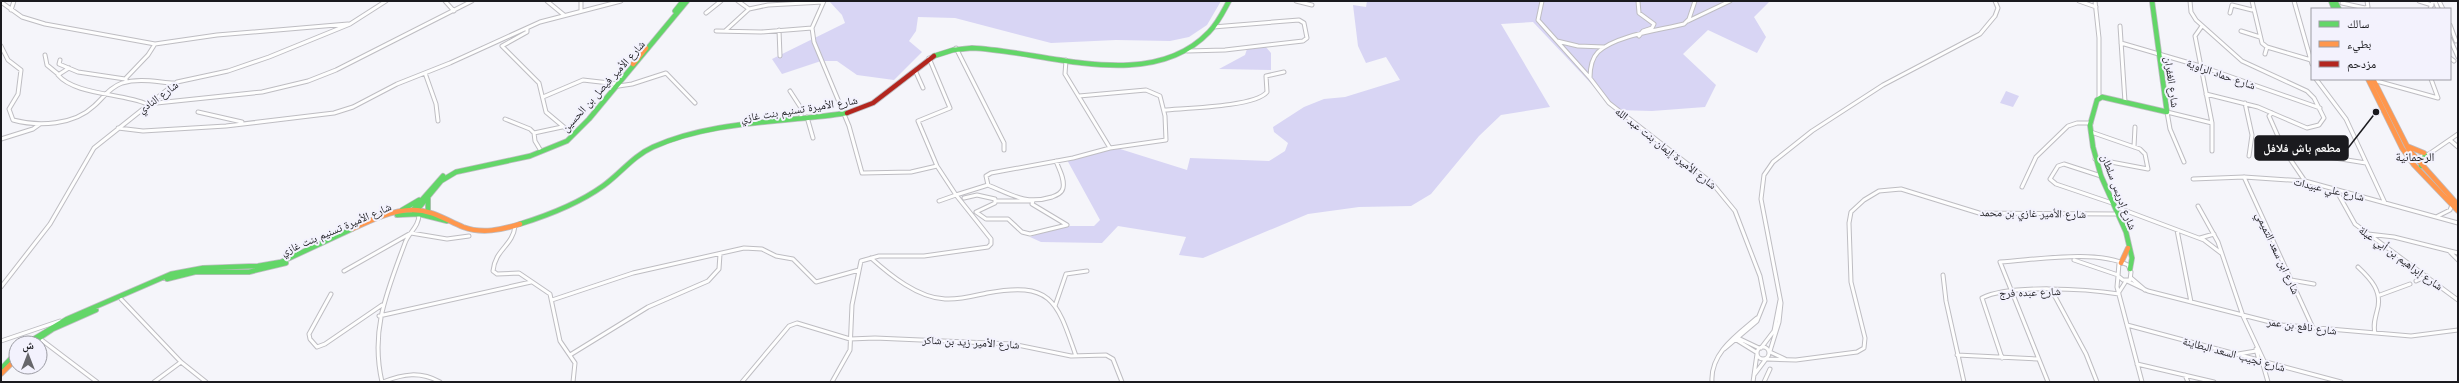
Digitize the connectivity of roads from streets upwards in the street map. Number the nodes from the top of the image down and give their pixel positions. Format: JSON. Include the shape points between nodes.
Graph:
{"nodes":[{"id":1,"x":14,"y":1,"type":"edge"},
{"id":2,"x":386,"y":1,"type":"edge"},
{"id":3,"x":445,"y":1,"type":"edge"},
{"id":4,"x":472,"y":1,"type":"edge"},
{"id":5,"x":547,"y":1,"type":"edge"},
{"id":6,"x":581,"y":1,"type":"edge"},
{"id":7,"x":621,"y":1,"type":"edge"},
{"id":8,"x":683,"y":1,"type":"edge"},
{"id":9,"x":687,"y":1,"type":"edge"},
{"id":10,"x":721,"y":1,"type":"edge"},
{"id":11,"x":738,"y":1,"type":"edge"},
{"id":12,"x":1229,"y":1,"type":"edge"},
{"id":13,"x":1296,"y":1,"type":"edge"},
{"id":14,"x":1542,"y":1,"type":"edge"},
{"id":15,"x":1638,"y":1,"type":"edge"},
{"id":16,"x":1695,"y":1,"type":"edge"},
{"id":17,"x":1730,"y":1,"type":"edge"},
{"id":18,"x":1995,"y":1,"type":"edge"},
{"id":19,"x":2079,"y":1,"type":"edge"},
{"id":20,"x":2095,"y":1,"type":"edge"},
{"id":21,"x":2152,"y":1,"type":"edge"},
{"id":22,"x":2190,"y":1,"type":"edge"},
{"id":23,"x":2252,"y":1,"type":"edge"},
{"id":24,"x":2294,"y":1,"type":"edge"},
{"id":25,"x":2333,"y":1,"type":"edge"},
{"id":26,"x":2367,"y":1,"type":"edge"},
{"id":27,"x":2419,"y":1,"type":"edge"},
{"id":28,"x":2434,"y":1,"type":"edge"},
{"id":29,"x":1,"y":2,"type":"edge"},
{"id":30,"x":823,"y":2,"type":"edge"},
{"id":31,"x":1312,"y":5,"type":"dead end"},
{"id":32,"x":2432,"y":5,"type":"junction"},
{"id":33,"x":2096,"y":7,"type":"junction"},
{"id":34,"x":2430,"y":8,"type":"edge"},
{"id":35,"x":11,"y":10,"type":"junction"},
{"id":36,"x":454,"y":10,"type":"junction"},
{"id":37,"x":749,"y":10,"type":"junction"},
{"id":38,"x":2252,"y":10,"type":"junction"},
{"id":39,"x":581,"y":11,"type":"junction"},
{"id":40,"x":706,"y":12,"type":"dead end"},
{"id":41,"x":2230,"y":13,"type":"dead end"},
{"id":42,"x":564,"y":15,"type":"junction"},
{"id":43,"x":1688,"y":21,"type":"junction"},
{"id":44,"x":350,"y":24,"type":"junction"},
{"id":45,"x":2120,"y":26,"type":"dead end"},
{"id":46,"x":2202,"y":26,"type":"junction"},
{"id":47,"x":1213,"y":27,"type":"junction"},
{"id":48,"x":527,"y":28,"type":"junction"},
{"id":49,"x":731,"y":28,"type":"junction"},
{"id":50,"x":812,"y":28,"type":"junction"},
{"id":51,"x":2451,"y":28,"type":"edge"},
{"id":52,"x":779,"y":30,"type":"junction"},
{"id":53,"x":716,"y":31,"type":"dead end"},
{"id":54,"x":2241,"y":31,"type":"dead end"},
{"id":55,"x":724,"y":32,"type":"junction"},
{"id":56,"x":732,"y":32,"type":"junction"},
{"id":57,"x":1639,"y":36,"type":"junction"},
{"id":58,"x":2260,"y":37,"type":"junction"},
{"id":59,"x":1557,"y":41,"type":"junction"},
{"id":60,"x":2451,"y":41,"type":"edge"},
{"id":61,"x":2456,"y":41,"type":"dead end"},
{"id":62,"x":2121,"y":43,"type":"junction"},
{"id":63,"x":155,"y":44,"type":"junction"},
{"id":64,"x":1,"y":46,"type":"edge"},
{"id":65,"x":1605,"y":47,"type":"junction"},
{"id":66,"x":2267,"y":47,"type":"junction"},
{"id":67,"x":956,"y":48,"type":"junction"},
{"id":68,"x":1185,"y":51,"type":"junction"},
{"id":69,"x":2159,"y":53,"type":"junction"},
{"id":70,"x":45,"y":54,"type":"dead end"},
{"id":71,"x":2266,"y":54,"type":"dead end"},
{"id":72,"x":780,"y":56,"type":"dead end"},
{"id":73,"x":2458,"y":57,"type":"edge"},
{"id":74,"x":929,"y":58,"type":"junction"},
{"id":75,"x":1066,"y":59,"type":"junction"},
{"id":76,"x":2311,"y":59,"type":"edge"},
{"id":77,"x":2451,"y":59,"type":"edge"},
{"id":78,"x":60,"y":60,"type":"dead end"},
{"id":79,"x":2454,"y":61,"type":"dead end"},
{"id":80,"x":2311,"y":62,"type":"edge"},
{"id":81,"x":2200,"y":66,"type":"junction"},
{"id":82,"x":68,"y":68,"type":"junction"},
{"id":83,"x":915,"y":70,"type":"junction"},
{"id":84,"x":1284,"y":72,"type":"dead end"},
{"id":85,"x":425,"y":73,"type":"junction"},
{"id":86,"x":58,"y":74,"type":"junction"},
{"id":87,"x":1590,"y":78,"type":"junction"},
{"id":88,"x":126,"y":80,"type":"junction"},
{"id":89,"x":2317,"y":80,"type":"edge"},
{"id":90,"x":2371,"y":80,"type":"edge"},
{"id":91,"x":2372,"y":80,"type":"edge"},
{"id":92,"x":2375,"y":80,"type":"edge"},
{"id":93,"x":2431,"y":80,"type":"edge"},
{"id":94,"x":175,"y":83,"type":"junction"},
{"id":95,"x":615,"y":85,"type":"junction"},
{"id":96,"x":923,"y":88,"type":"dead end"},
{"id":97,"x":790,"y":91,"type":"dead end"},
{"id":98,"x":106,"y":94,"type":"junction"},
{"id":99,"x":2206,"y":94,"type":"junction"},
{"id":100,"x":1079,"y":96,"type":"junction"},
{"id":101,"x":543,"y":97,"type":"junction"},
{"id":102,"x":2098,"y":98,"type":"junction"},
{"id":103,"x":2125,"y":102,"type":"junction"},
{"id":104,"x":695,"y":103,"type":"dead end"},
{"id":105,"x":2245,"y":103,"type":"junction"},
{"id":106,"x":147,"y":104,"type":"junction"},
{"id":107,"x":2320,"y":108,"type":"junction"},
{"id":108,"x":1164,"y":110,"type":"junction"},
{"id":109,"x":198,"y":112,"type":"dead end"},
{"id":110,"x":844,"y":112,"type":"junction"},
{"id":111,"x":2167,"y":112,"type":"junction"},
{"id":112,"x":2272,"y":113,"type":"junction"},
{"id":113,"x":804,"y":118,"type":"junction"},
{"id":114,"x":505,"y":119,"type":"dead end"},
{"id":115,"x":438,"y":121,"type":"dead end"},
{"id":116,"x":244,"y":123,"type":"junction"},
{"id":117,"x":2091,"y":123,"type":"junction"},
{"id":118,"x":2212,"y":123,"type":"junction"},
{"id":119,"x":40,"y":124,"type":"junction"},
{"id":120,"x":562,"y":127,"type":"junction"},
{"id":121,"x":2134,"y":127,"type":"dead end"},
{"id":122,"x":118,"y":128,"type":"junction"},
{"id":123,"x":2090,"y":132,"type":"junction"},
{"id":124,"x":534,"y":133,"type":"junction"},
{"id":125,"x":571,"y":133,"type":"junction"},
{"id":126,"x":2458,"y":134,"type":"edge"},
{"id":127,"x":813,"y":138,"type":"dead end"},
{"id":128,"x":1,"y":139,"type":"edge"},
{"id":129,"x":2451,"y":141,"type":"junction"},
{"id":130,"x":2406,"y":145,"type":"junction"},
{"id":131,"x":2134,"y":147,"type":"junction"},
{"id":132,"x":2458,"y":147,"type":"edge"},
{"id":133,"x":1110,"y":148,"type":"junction"},
{"id":134,"x":1004,"y":150,"type":"dead end"},
{"id":135,"x":2284,"y":150,"type":"junction"},
{"id":136,"x":541,"y":151,"type":"junction"},
{"id":137,"x":2212,"y":151,"type":"dead end"},
{"id":138,"x":2406,"y":154,"type":"junction"},
{"id":139,"x":2412,"y":154,"type":"junction"},
{"id":140,"x":2425,"y":154,"type":"junction"},
{"id":141,"x":2248,"y":156,"type":"dead end"},
{"id":142,"x":2095,"y":159,"type":"junction"},
{"id":143,"x":2410,"y":160,"type":"junction"},
{"id":144,"x":2416,"y":160,"type":"junction"},
{"id":145,"x":1056,"y":161,"type":"junction"},
{"id":146,"x":2184,"y":162,"type":"dead end"},
{"id":147,"x":2366,"y":163,"type":"junction"},
{"id":148,"x":937,"y":166,"type":"junction"},
{"id":149,"x":2421,"y":166,"type":"junction"},
{"id":150,"x":2101,"y":176,"type":"junction"},
{"id":151,"x":2244,"y":177,"type":"junction"},
{"id":152,"x":2193,"y":179,"type":"dead end"},
{"id":153,"x":2304,"y":181,"type":"junction"},
{"id":154,"x":988,"y":185,"type":"junction"},
{"id":155,"x":2022,"y":187,"type":"dead end"},
{"id":156,"x":2336,"y":190,"type":"junction"},
{"id":157,"x":956,"y":195,"type":"junction"},
{"id":158,"x":428,"y":197,"type":"junction"},
{"id":159,"x":423,"y":198,"type":"junction"},
{"id":160,"x":964,"y":198,"type":"dead end"},
{"id":161,"x":995,"y":201,"type":"junction"},
{"id":162,"x":1033,"y":201,"type":"junction"},
{"id":163,"x":939,"y":202,"type":"dead end"},
{"id":164,"x":2384,"y":203,"type":"junction"},
{"id":165,"x":2115,"y":205,"type":"junction"},
{"id":166,"x":2452,"y":205,"type":"junction"},
{"id":167,"x":2458,"y":205,"type":"edge"},
{"id":168,"x":2198,"y":206,"type":"dead end"},
{"id":169,"x":428,"y":211,"type":"junction"},
{"id":170,"x":2458,"y":211,"type":"edge"},
{"id":171,"x":398,"y":212,"type":"junction"},
{"id":172,"x":415,"y":212,"type":"junction"},
{"id":173,"x":2119,"y":214,"type":"junction"},
{"id":174,"x":2438,"y":216,"type":"junction"},
{"id":175,"x":450,"y":222,"type":"junction"},
{"id":176,"x":2458,"y":223,"type":"edge"},
{"id":177,"x":515,"y":225,"type":"junction"},
{"id":178,"x":2177,"y":230,"type":"junction"},
{"id":179,"x":411,"y":233,"type":"junction"},
{"id":180,"x":2214,"y":234,"type":"junction"},
{"id":181,"x":2366,"y":234,"type":"junction"},
{"id":182,"x":469,"y":236,"type":"dead end"},
{"id":183,"x":2199,"y":238,"type":"junction"},
{"id":184,"x":396,"y":242,"type":"junction"},
{"id":185,"x":405,"y":245,"type":"junction"},
{"id":186,"x":2128,"y":248,"type":"junction"},
{"id":187,"x":2448,"y":251,"type":"junction"},
{"id":188,"x":2458,"y":253,"type":"edge"},
{"id":189,"x":720,"y":254,"type":"junction"},
{"id":190,"x":2222,"y":255,"type":"junction"},
{"id":191,"x":871,"y":258,"type":"junction"},
{"id":192,"x":2070,"y":259,"type":"junction"},
{"id":193,"x":2458,"y":260,"type":"edge"},
{"id":194,"x":2120,"y":263,"type":"junction"},
{"id":195,"x":2358,"y":267,"type":"dead end"},
{"id":196,"x":2130,"y":269,"type":"junction"},
{"id":197,"x":859,"y":270,"type":"junction"},
{"id":198,"x":344,"y":271,"type":"dead end"},
{"id":199,"x":1087,"y":271,"type":"dead end"},
{"id":200,"x":1943,"y":275,"type":"dead end"},
{"id":201,"x":2118,"y":276,"type":"junction"},
{"id":202,"x":2427,"y":276,"type":"junction"},
{"id":203,"x":2131,"y":278,"type":"junction"},
{"id":204,"x":2291,"y":280,"type":"junction"},
{"id":205,"x":2126,"y":281,"type":"junction"},
{"id":206,"x":2416,"y":281,"type":"dead end"},
{"id":207,"x":531,"y":282,"type":"junction"},
{"id":208,"x":2314,"y":284,"type":"dead end"},
{"id":209,"x":2410,"y":284,"type":"dead end"},
{"id":210,"x":1,"y":287,"type":"edge"},
{"id":211,"x":2011,"y":291,"type":"junction"},
{"id":212,"x":2052,"y":291,"type":"junction"},
{"id":213,"x":2148,"y":292,"type":"junction"},
{"id":214,"x":2119,"y":293,"type":"junction"},
{"id":215,"x":331,"y":294,"type":"dead end"},
{"id":216,"x":2380,"y":295,"type":"junction"},
{"id":217,"x":121,"y":299,"type":"junction"},
{"id":218,"x":552,"y":300,"type":"junction"},
{"id":219,"x":1780,"y":300,"type":"junction"},
{"id":220,"x":2458,"y":300,"type":"edge"},
{"id":221,"x":2191,"y":302,"type":"junction"},
{"id":222,"x":382,"y":305,"type":"junction"},
{"id":223,"x":1055,"y":306,"type":"junction"},
{"id":224,"x":380,"y":316,"type":"junction"},
{"id":225,"x":2243,"y":316,"type":"junction"},
{"id":226,"x":64,"y":320,"type":"junction"},
{"id":227,"x":2127,"y":325,"type":"junction"},
{"id":228,"x":37,"y":328,"type":"junction"},
{"id":229,"x":2313,"y":328,"type":"junction"},
{"id":230,"x":2458,"y":330,"type":"edge"},
{"id":231,"x":2375,"y":333,"type":"junction"},
{"id":232,"x":40,"y":335,"type":"junction"},
{"id":233,"x":1736,"y":338,"type":"junction"},
{"id":234,"x":850,"y":339,"type":"junction"},
{"id":235,"x":1,"y":341,"type":"edge"},
{"id":236,"x":48,"y":342,"type":"edge"},
{"id":237,"x":1760,"y":348,"type":"junction"},
{"id":238,"x":2256,"y":349,"type":"junction"},
{"id":239,"x":1770,"y":352,"type":"junction"},
{"id":240,"x":1756,"y":353,"type":"junction"},
{"id":241,"x":2232,"y":354,"type":"junction"},
{"id":242,"x":570,"y":355,"type":"junction"},
{"id":243,"x":1957,"y":355,"type":"junction"},
{"id":244,"x":1076,"y":356,"type":"junction"},
{"id":245,"x":2002,"y":358,"type":"junction"},
{"id":246,"x":1766,"y":359,"type":"junction"},
{"id":247,"x":2038,"y":359,"type":"junction"},
{"id":248,"x":1798,"y":360,"type":"junction"},
{"id":249,"x":2262,"y":361,"type":"junction"},
{"id":250,"x":8,"y":362,"type":"edge"},
{"id":251,"x":181,"y":362,"type":"junction"},
{"id":252,"x":2137,"y":364,"type":"junction"},
{"id":253,"x":1,"y":369,"type":"edge"},
{"id":254,"x":1770,"y":369,"type":"dead end"},
{"id":255,"x":1754,"y":375,"type":"junction"},
{"id":256,"x":2186,"y":375,"type":"junction"},
{"id":257,"x":97,"y":382,"type":"edge"},
{"id":258,"x":154,"y":382,"type":"edge"},
{"id":259,"x":206,"y":382,"type":"edge"},
{"id":260,"x":383,"y":382,"type":"edge"},
{"id":261,"x":440,"y":382,"type":"edge"},
{"id":262,"x":573,"y":382,"type":"edge"},
{"id":263,"x":742,"y":382,"type":"edge"},
{"id":264,"x":832,"y":382,"type":"edge"},
{"id":265,"x":1122,"y":382,"type":"edge"},
{"id":266,"x":1712,"y":382,"type":"edge"},
{"id":267,"x":1753,"y":382,"type":"edge"},
{"id":268,"x":1764,"y":382,"type":"edge"},
{"id":269,"x":1964,"y":382,"type":"edge"},
{"id":270,"x":2048,"y":382,"type":"edge"},
{"id":271,"x":2097,"y":382,"type":"edge"},
{"id":272,"x":2142,"y":382,"type":"edge"},
{"id":273,"x":2188,"y":382,"type":"edge"},
{"id":274,"x":2214,"y":382,"type":"edge"},
{"id":275,"x":2268,"y":382,"type":"edge"},
{"id":276,"x":2341,"y":382,"type":"edge"}],
"edges":[{"from":1,"to":35,"type":"street"},
{"from":2,"to":44,"type":"street","name":"شارع النادي"},
{"from":3,"to":36,"type":"street"},
{"from":4,"to":36,"type":"street"},
{"from":5,"to":42,"type":"street"},
{"from":6,"to":39,"type":"street"},
{"from":7,"to":39,"type":"street"},
{"from":8,"to":95,"type":"street","name":"شارع الأمير فيصل بن الحسين"},
{"from":9,"to":95,"type":"street","name":"شارع الأمير فيصل بن الحسين"},
{"from":10,"to":40,"type":"street"},
{"from":11,"to":37,"type":"street"},
{"from":12,"to":47,"type":"street","name":"شارع الأميرة تسنيم بنت غازي"},
{"from":13,"to":31,"type":"street"},
{"from":14,"to":59,"type":"street","name":"شارع الأميرة إيمان بنت عبد الله","via":[[1538,19]]},
{"from":15,"to":57,"type":"street","via":[[1639,12],[1654,24]]},
{"from":16,"to":43,"type":"street"},
{"from":17,"to":43,"type":"street"},
{"from":18,"to":219,"type":"street","via":[[1998,8],[1995,16],[1980,34],[1883,85],[1812,131],[1769,168],[1764,175],[1761,199]]},
{"from":19,"to":33,"type":"street"},
{"from":20,"to":33,"type":"street","name":"شارع إدريس سلطان"},
{"from":21,"to":69,"type":"street","name":"شارع الغفران"},
{"from":22,"to":46,"type":"street","via":[[2193,15]]},
{"from":23,"to":38,"type":"street"},
{"from":24,"to":76,"type":"street"},
{"from":25,"to":26,"type":"street","via":[[2365,8],[2368,7]]},
{"from":27,"to":32,"type":"street"},
{"from":28,"to":32,"type":"street"},
{"from":29,"to":35,"type":"street"},
{"from":30,"to":37,"type":"street","via":[[768,5]]},
{"from":30,"to":50,"type":"street"},
{"from":32,"to":34,"type":"street"},
{"from":33,"to":102,"type":"street","name":"شارع إدريس سلطان","via":[[2099,38]]},
{"from":35,"to":63,"type":"street","via":[[22,17],[45,24]]},
{"from":36,"to":106,"type":"street","via":[[377,51],[308,80],[262,92]]},
{"from":37,"to":49,"type":"street"},
{"from":38,"to":41,"type":"street","via":[[2232,5]]},
{"from":38,"to":58,"type":"street"},
{"from":39,"to":42,"type":"street"},
{"from":42,"to":48,"type":"street"},
{"from":43,"to":57,"type":"street"},
{"from":44,"to":63,"type":"street","via":[[217,34]]},
{"from":44,"to":94,"type":"street","name":"شارع النادي","via":[[251,64]]},
{"from":45,"to":62,"type":"street"},
{"from":46,"to":81,"type":"street","via":[[2195,36]]},
{"from":46,"to":107,"type":"street","via":[[2242,62],[2307,91]]},
{"from":47,"to":68,"type":"street","name":"شارع الأميرة تسنيم بنت غازي","via":[[1200,41]]},
{"from":47,"to":68,"type":"street","via":[[1299,20],[1304,23],[1307,38],[1303,41],[1225,50]]},
{"from":48,"to":85,"type":"street"},
{"from":48,"to":101,"type":"street","via":[[528,32],[502,46],[538,81]]},
{"from":49,"to":55,"type":"street"},
{"from":49,"to":56,"type":"street"},
{"from":50,"to":52,"type":"street"},
{"from":50,"to":110,"type":"street","via":[[815,46]]},
{"from":51,"to":61,"type":"street"},
{"from":52,"to":56,"type":"street"},
{"from":52,"to":72,"type":"street"},
{"from":53,"to":55,"type":"street"},
{"from":54,"to":58,"type":"street"},
{"from":55,"to":56,"type":"street"},
{"from":57,"to":65,"type":"street"},
{"from":58,"to":66,"type":"street"},
{"from":59,"to":65,"type":"street","via":[[1578,46]]},
{"from":59,"to":87,"type":"street","name":"شارع الأميرة إيمان بنت عبد الله"},
{"from":60,"to":73,"type":"street"},
{"from":62,"to":69,"type":"street","name":"شارع حماد الراوية"},
{"from":62,"to":103,"type":"street"},
{"from":63,"to":88,"type":"street","via":[[148,56]]},
{"from":64,"to":119,"type":"street","via":[[8,60],[21,70],[18,94],[9,109],[13,120]]},
{"from":65,"to":87,"type":"street","via":[[1594,60]]},
{"from":66,"to":71,"type":"street"},
{"from":66,"to":80,"type":"street"},
{"from":67,"to":74,"type":"street","name":"شارع الأميرة تسنيم بنت غازي"},
{"from":67,"to":75,"type":"street","name":"شارع الأميرة تسنيم بنت غازي"},
{"from":67,"to":134,"type":"street","via":[[1004,144]]},
{"from":68,"to":75,"type":"street","name":"شارع الأميرة تسنيم بنت غازي","via":[[1163,60],[1147,62],[1107,63]]},
{"from":69,"to":81,"type":"street","name":"شارع حماد الراوية"},
{"from":69,"to":111,"type":"street","name":"شارع الغفران"},
{"from":70,"to":86,"type":"street","via":[[47,65]]},
{"from":74,"to":83,"type":"street","name":"شارع الأميرة تسنيم بنت غازي"},
{"from":74,"to":148,"type":"street","via":[[950,108],[918,121]]},
{"from":75,"to":100,"type":"street","via":[[1065,74]]},
{"from":77,"to":79,"type":"street"},
{"from":78,"to":82,"type":"street","via":[[59,64]]},
{"from":81,"to":99,"type":"street"},
{"from":81,"to":107,"type":"street","name":"شارع حماد الراوية"},
{"from":82,"to":86,"type":"street"},
{"from":82,"to":88,"type":"street"},
{"from":83,"to":96,"type":"street"},
{"from":83,"to":110,"type":"street","name":"شارع الأميرة تسنيم بنت غازي","via":[[873,105]]},
{"from":84,"to":108,"type":"street","via":[[1266,76],[1267,92],[1262,98],[1225,105]]},
{"from":85,"to":115,"type":"street","via":[[436,104]]},
{"from":85,"to":116,"type":"street","via":[[385,89],[343,111],[302,118]]},
{"from":86,"to":98,"type":"street","via":[[65,83]]},
{"from":87,"to":233,"type":"street","name":"شارع الأميرة إيمان بنت عبد الله","via":[[1619,112],[1712,183],[1731,204],[1762,282],[1765,301],[1757,321]]},
{"from":88,"to":94,"type":"street"},
{"from":88,"to":98,"type":"street"},
{"from":89,"to":147,"type":"street","via":[[2346,119]]},
{"from":90,"to":138,"type":"street","via":[[2388,123]]},
{"from":91,"to":130,"type":"street"},
{"from":92,"to":93,"type":"street","via":[[2438,98]]},
{"from":94,"to":106,"type":"street","name":"شارع النادي"},
{"from":95,"to":101,"type":"street","via":[[583,80]]},
{"from":95,"to":104,"type":"street","via":[[632,84],[666,73]]},
{"from":95,"to":125,"type":"street","name":"شارع الأمير فيصل بن الحسين"},
{"from":95,"to":158,"type":"street","name":"شارع الأمير فيصل بن الحسين","via":[[578,131],[558,146],[522,160],[456,172],[443,180]]},
{"from":97,"to":113,"type":"street"},
{"from":98,"to":106,"type":"street"},
{"from":98,"to":119,"type":"street","via":[[82,115]]},
{"from":99,"to":105,"type":"street"},
{"from":99,"to":118,"type":"street"},
{"from":100,"to":108,"type":"street","via":[[1146,90],[1160,96]]},
{"from":100,"to":133,"type":"street"},
{"from":101,"to":120,"type":"street","via":[[544,110]]},
{"from":102,"to":103,"type":"street"},
{"from":102,"to":117,"type":"street","name":"شارع إدريس سلطان"},
{"from":103,"to":111,"type":"street"},
{"from":105,"to":112,"type":"street"},
{"from":105,"to":141,"type":"street","via":[[2252,135]]},
{"from":106,"to":122,"type":"street","name":"شارع النادي"},
{"from":107,"to":112,"type":"street","via":[[2324,115],[2322,122],[2311,128]]},
{"from":108,"to":133,"type":"street","via":[[1167,137],[1165,142]]},
{"from":109,"to":116,"type":"street"},
{"from":110,"to":113,"type":"street","name":"شارع الأميرة تسنيم بنت غازي"},
{"from":110,"to":148,"type":"street","via":[[863,174],[916,172]]},
{"from":111,"to":118,"type":"street"},
{"from":111,"to":146,"type":"street","name":"شارع الغفران","via":[[2170,129]]},
{"from":112,"to":135,"type":"street","via":[[2269,116],[2270,120]]},
{"from":113,"to":127,"type":"street"},
{"from":113,"to":177,"type":"street","name":"شارع الأميرة تسنيم بنت غازي","via":[[700,133],[654,146],[628,161],[591,194]]},
{"from":114,"to":124,"type":"street"},
{"from":116,"to":122,"type":"street","via":[[144,131]]},
{"from":117,"to":123,"type":"street","name":"شارع إدريس سلطان"},
{"from":117,"to":155,"type":"street","via":[[2068,126],[2036,157]]},
{"from":118,"to":137,"type":"street"},
{"from":119,"to":128,"type":"street","via":[[33,129]]},
{"from":120,"to":124,"type":"street"},
{"from":120,"to":125,"type":"street"},
{"from":121,"to":131,"type":"street"},
{"from":122,"to":210,"type":"street","name":"شارع النادي","via":[[85,158],[70,190],[41,239]]},
{"from":123,"to":131,"type":"street"},
{"from":123,"to":142,"type":"street","name":"شارع إدريس سلطان"},
{"from":124,"to":136,"type":"street"},
{"from":125,"to":136,"type":"street","name":"شارع الأمير فيصل بن الحسين"},
{"from":126,"to":129,"type":"street"},
{"from":129,"to":132,"type":"street"},
{"from":129,"to":140,"type":"street"},
{"from":130,"to":139,"type":"street"},
{"from":130,"to":140,"type":"street"},
{"from":131,"to":142,"type":"street","via":[[2143,152],[2148,169]]},
{"from":133,"to":145,"type":"street"},
{"from":135,"to":147,"type":"street"},
{"from":135,"to":153,"type":"street"},
{"from":136,"to":159,"type":"street","name":"شارع الأمير فيصل بن الحسين","via":[[456,169],[440,178]]},
{"from":138,"to":139,"type":"street"},
{"from":138,"to":143,"type":"street"},
{"from":139,"to":140,"type":"street"},
{"from":139,"to":144,"type":"street"},
{"from":140,"to":144,"type":"street"},
{"from":140,"to":149,"type":"street"},
{"from":142,"to":150,"type":"street","name":"شارع إدريس سلطان"},
{"from":143,"to":144,"type":"street"},
{"from":143,"to":166,"type":"street"},
{"from":144,"to":149,"type":"street"},
{"from":145,"to":154,"type":"street","via":[[987,175]]},
{"from":145,"to":162,"type":"street","via":[[1063,189],[1058,195]]},
{"from":147,"to":164,"type":"street"},
{"from":148,"to":157,"type":"street"},
{"from":149,"to":167,"type":"street"},
{"from":150,"to":165,"type":"street","name":"شارع إدريس سلطان"},
{"from":150,"to":165,"type":"street","via":[[2064,164],[2058,166],[2050,179],[2056,184]]},
{"from":151,"to":152,"type":"street","name":"شارع علي عبيدات"},
{"from":151,"to":153,"type":"street","name":"شارع علي عبيدات"},
{"from":151,"to":204,"type":"street","name":"شارع ابن سعد التميمي"},
{"from":153,"to":156,"type":"street","name":"شارع علي عبيدات"},
{"from":154,"to":157,"type":"street"},
{"from":154,"to":162,"type":"street","via":[[1003,193]]},
{"from":156,"to":164,"type":"street","name":"شارع علي عبيدات"},
{"from":156,"to":181,"type":"street","name":"شارع إبراهيم بن أبي عبلة","via":[[2351,220]]},
{"from":157,"to":163,"type":"street"},
{"from":157,"to":191,"type":"street","via":[[989,236],[990,246],[924,256]]},
{"from":158,"to":169,"type":"street"},
{"from":158,"to":172,"type":"street","name":"شارع الأمير فيصل بن الحسين"},
{"from":159,"to":171,"type":"street"},
{"from":159,"to":172,"type":"street","name":"شارع الأمير فيصل بن الحسين"},
{"from":160,"to":161,"type":"street","via":[[977,195]]},
{"from":161,"to":162,"type":"street"},
{"from":161,"to":162,"type":"street","via":[[976,212],[986,219],[1008,219],[1022,232],[1030,234],[1067,225],[1032,204]]},
{"from":164,"to":174,"type":"street","name":"شارع علي عبيدات"},
{"from":165,"to":173,"type":"street","name":"شارع إدريس سلطان"},
{"from":165,"to":178,"type":"street"},
{"from":166,"to":170,"type":"street"},
{"from":166,"to":174,"type":"street","via":[[2446,214]]},
{"from":168,"to":180,"type":"street"},
{"from":169,"to":172,"type":"street","name":"شارع الأميرة تسنيم بنت غازي"},
{"from":169,"to":175,"type":"street","name":"شارع الأميرة تسنيم بنت غازي"},
{"from":171,"to":172,"type":"street","name":"شارع الأميرة تسنيم بنت غازي"},
{"from":171,"to":226,"type":"street","name":"شارع الأميرة تسنيم بنت غازي","via":[[288,260],[253,268],[199,268],[176,273]]},
{"from":172,"to":175,"type":"street","name":"شارع الأميرة تسنيم بنت غازي"},
{"from":172,"to":179,"type":"street","via":[[419,222]]},
{"from":172,"to":217,"type":"street","name":"شارع الأميرة تسنيم بنت غازي","via":[[390,218],[275,267],[244,273],[188,273]]},
{"from":173,"to":186,"type":"street","name":"شارع إدريس سلطان","via":[[2126,232]]},
{"from":173,"to":248,"type":"street","name":"شارع الأمير غازي بن محمد","via":[[1978,214],[1901,190],[1879,191],[1851,212],[1849,223],[1851,282],[1865,338],[1864,348],[1857,352]]},
{"from":174,"to":176,"type":"street","name":"شارع علي عبيدات"},
{"from":175,"to":177,"type":"street","name":"شارع الأميرة تسنيم بنت غازي","via":[[463,229],[483,233]]},
{"from":177,"to":207,"type":"street","via":[[514,235],[494,257],[493,271],[497,274],[519,274]]},
{"from":178,"to":183,"type":"street"},
{"from":178,"to":221,"type":"street"},
{"from":179,"to":182,"type":"street","via":[[434,240]]},
{"from":179,"to":184,"type":"street"},
{"from":179,"to":185,"type":"street"},
{"from":180,"to":183,"type":"street"},
{"from":180,"to":190,"type":"street"},
{"from":181,"to":187,"type":"street","via":[[2394,237]]},
{"from":181,"to":202,"type":"street","name":"شارع إبراهيم بن أبي عبلة"},
{"from":183,"to":190,"type":"street","via":[[2211,244]]},
{"from":184,"to":185,"type":"street"},
{"from":184,"to":198,"type":"street"},
{"from":185,"to":222,"type":"street"},
{"from":186,"to":194,"type":"street"},
{"from":186,"to":196,"type":"street","name":"شارع إدريس سلطان","via":[[2132,262]]},
{"from":187,"to":188,"type":"street"},
{"from":187,"to":193,"type":"street"},
{"from":189,"to":197,"type":"street","via":[[742,249],[764,249],[776,256],[795,260],[813,281],[818,283]]},
{"from":189,"to":218,"type":"street","via":[[633,273]]},
{"from":189,"to":242,"type":"street","via":[[721,266],[715,276],[708,281],[648,307]]},
{"from":190,"to":225,"type":"street"},
{"from":191,"to":197,"type":"street","via":[[862,261]]},
{"from":191,"to":223,"type":"street","via":[[898,279],[939,299],[960,299],[1029,289],[1044,295]]},
{"from":192,"to":194,"type":"street","via":[[2099,258]]},
{"from":192,"to":201,"type":"street","name":"شارع نافع بن عمر"},
{"from":192,"to":211,"type":"street","via":[[2000,262]]},
{"from":194,"to":196,"type":"street"},
{"from":194,"to":201,"type":"street"},
{"from":195,"to":216,"type":"street"},
{"from":196,"to":203,"type":"street"},
{"from":197,"to":234,"type":"street","via":[[852,305]]},
{"from":199,"to":223,"type":"street","via":[[1066,274]]},
{"from":200,"to":243,"type":"street"},
{"from":201,"to":205,"type":"street","name":"شارع نافع بن عمر"},
{"from":201,"to":214,"type":"street","via":[[2116,282]]},
{"from":202,"to":206,"type":"street"},
{"from":202,"to":220,"type":"street","name":"شارع إبراهيم بن أبي عبلة"},
{"from":203,"to":205,"type":"street"},
{"from":203,"to":213,"type":"street","name":"شارع نافع بن عمر"},
{"from":204,"to":208,"type":"street"},
{"from":204,"to":229,"type":"street","name":"شارع ابن سعد التميمي"},
{"from":205,"to":213,"type":"street","name":"شارع نافع بن عمر"},
{"from":205,"to":214,"type":"street"},
{"from":207,"to":218,"type":"street","via":[[547,292]]},
{"from":207,"to":224,"type":"street"},
{"from":209,"to":216,"type":"street"},
{"from":211,"to":212,"type":"street","name":"شارع عبده فرج"},
{"from":211,"to":245,"type":"street","name":"شارع عبده فرج","via":[[1990,293],[1982,298]]},
{"from":211,"to":247,"type":"street"},
{"from":212,"to":214,"type":"street","name":"شارع عبده فرج","via":[[2100,290]]},
{"from":212,"to":271,"type":"street","via":[[2086,354]]},
{"from":213,"to":221,"type":"street","name":"شارع نافع بن عمر"},
{"from":214,"to":227,"type":"street"},
{"from":215,"to":222,"type":"street","via":[[309,334],[317,348]]},
{"from":216,"to":231,"type":"street","via":[[2378,310],[2372,324]]},
{"from":217,"to":232,"type":"street","name":"شارع الأميرة تسنيم بنت غازي"},
{"from":217,"to":251,"type":"street"},
{"from":218,"to":242,"type":"street","via":[[559,338]]},
{"from":219,"to":237,"type":"street","via":[[1775,328]]},
{"from":219,"to":239,"type":"street","via":[[1780,322]]},
{"from":221,"to":225,"type":"street","name":"شارع نافع بن عمر"},
{"from":222,"to":224,"type":"street"},
{"from":223,"to":244,"type":"street"},
{"from":224,"to":260,"type":"street","via":[[377,365]]},
{"from":225,"to":229,"type":"street","name":"شارع نافع بن عمر","via":[[2282,325]]},
{"from":225,"to":238,"type":"street"},
{"from":226,"to":228,"type":"street"},
{"from":226,"to":232,"type":"street","name":"شارع الأميرة تسنيم بنت غازي"},
{"from":227,"to":241,"type":"street","name":"شارع نجيب السعد البطاينة"},
{"from":227,"to":252,"type":"street"},
{"from":228,"to":232,"type":"street","via":[[40,329]]},
{"from":228,"to":235,"type":"street"},
{"from":229,"to":231,"type":"street","name":"شارع نافع بن عمر"},
{"from":230,"to":231,"type":"street","name":"شارع نافع بن عمر","via":[[2423,336]]},
{"from":233,"to":237,"type":"street"},
{"from":233,"to":240,"type":"street"},
{"from":233,"to":266,"type":"street","name":"شارع الأميرة إيمان بنت عبد الله","via":[[1713,364]]},
{"from":234,"to":244,"type":"street","name":"شارع الأمير زيد بن شاكر","via":[[883,338],[1012,344]]},
{"from":234,"to":263,"type":"street","name":"شارع الأمير زيد بن شاكر","via":[[801,323],[792,324]]},
{"from":234,"to":264,"type":"street","via":[[849,353]]},
{"from":236,"to":257,"type":"street"},
{"from":237,"to":239,"type":"street"},
{"from":237,"to":240,"type":"street"},
{"from":238,"to":241,"type":"street","via":[[2250,353]]},
{"from":238,"to":249,"type":"street"},
{"from":239,"to":246,"type":"street","via":[[1771,356]]},
{"from":239,"to":248,"type":"street","via":[[1781,358]]},
{"from":240,"to":246,"type":"street"},
{"from":240,"to":255,"type":"street"},
{"from":241,"to":249,"type":"street","name":"شارع نجيب السعد البطاينة"},
{"from":242,"to":262,"type":"street","via":[[575,366]]},
{"from":243,"to":245,"type":"street"},
{"from":243,"to":269,"type":"street"},
{"from":244,"to":265,"type":"street","name":"شارع الأمير زيد بن شاكر","via":[[1111,357]]},
{"from":245,"to":247,"type":"street"},
{"from":246,"to":248,"type":"street"},
{"from":246,"to":255,"type":"street"},
{"from":247,"to":270,"type":"street"},
{"from":249,"to":275,"type":"street"},
{"from":249,"to":276,"type":"street","name":"شارع نجيب السعد البطاينة"},
{"from":250,"to":253,"type":"street"},
{"from":251,"to":258,"type":"street"},
{"from":251,"to":259,"type":"street"},
{"from":252,"to":256,"type":"street"},
{"from":252,"to":272,"type":"street"},
{"from":254,"to":268,"type":"street"},
{"from":255,"to":267,"type":"street"},
{"from":256,"to":273,"type":"street"},
{"from":256,"to":274,"type":"street"},
{"from":260,"to":261,"type":"street","via":[[411,373],[428,375]]}]}
